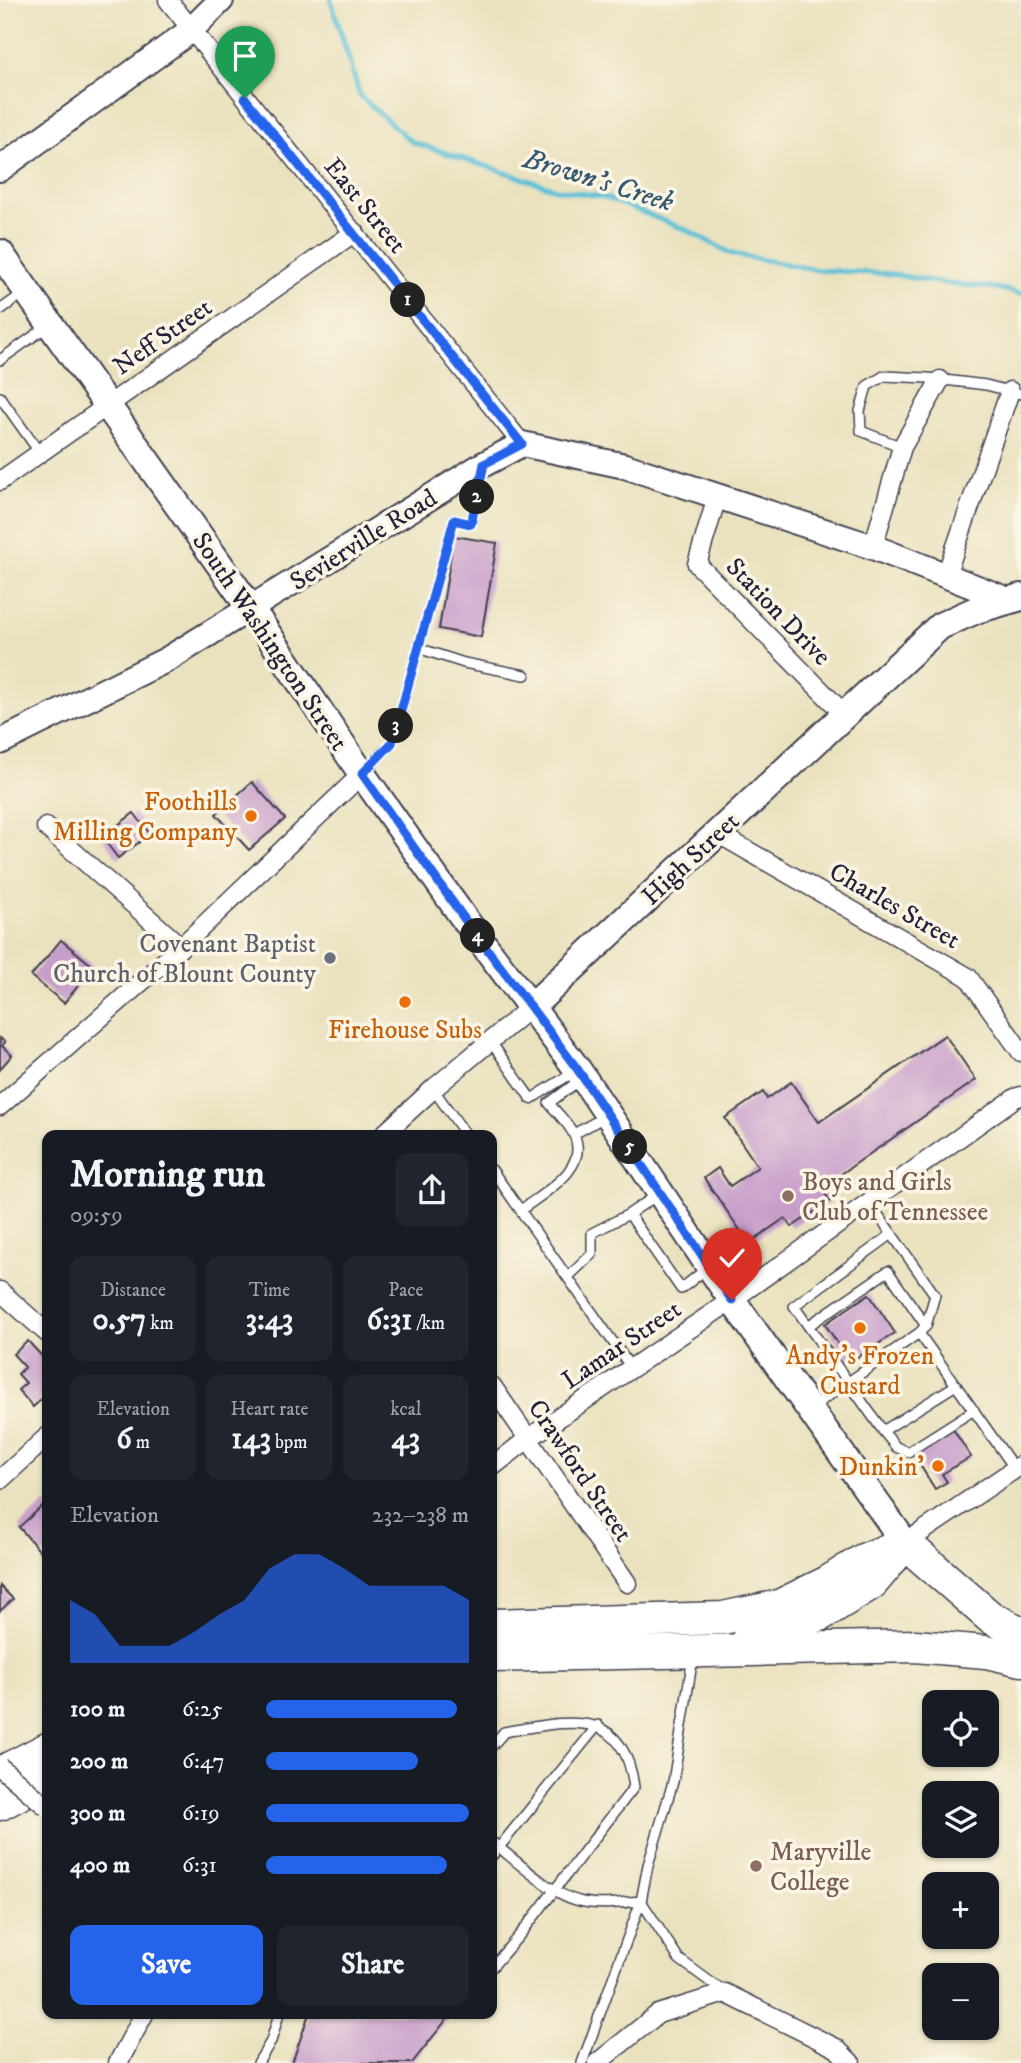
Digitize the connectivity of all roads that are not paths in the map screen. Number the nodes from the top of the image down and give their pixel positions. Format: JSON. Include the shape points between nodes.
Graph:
{"nodes":[{"id":1,"x":168,"y":0,"type":"edge"},
{"id":2,"x":221,"y":0,"type":"edge"},
{"id":3,"x":191,"y":31,"type":"junction"},
{"id":4,"x":0,"y":169,"type":"edge"},
{"id":5,"x":355,"y":232,"type":"junction"},
{"id":6,"x":0,"y":253,"type":"edge"},
{"id":7,"x":27,"y":291,"type":"junction"},
{"id":8,"x":0,"y":310,"type":"edge"},
{"id":9,"x":50,"y":325,"type":"junction"},
{"id":10,"x":0,"y":360,"type":"edge"},
{"id":11,"x":940,"y":380,"type":"junction"},
{"id":12,"x":1016,"y":392,"type":"edge"},
{"id":13,"x":0,"y":397,"type":"edge"},
{"id":14,"x":107,"y":407,"type":"junction"},
{"id":15,"x":522,"y":444,"type":"junction"},
{"id":16,"x":902,"y":447,"type":"junction"},
{"id":17,"x":40,"y":453,"type":"junction"},
{"id":18,"x":484,"y":464,"type":"junction"},
{"id":19,"x":0,"y":481,"type":"edge"},
{"id":20,"x":717,"y":497,"type":"junction"},
{"id":21,"x":873,"y":547,"type":"junction"},
{"id":22,"x":946,"y":575,"type":"junction"},
{"id":23,"x":1014,"y":598,"type":"edge"},
{"id":24,"x":251,"y":609,"type":"junction"},
{"id":25,"x":418,"y":648,"type":"junction"},
{"id":26,"x":524,"y":675,"type":"dead end"},
{"id":27,"x":844,"y":714,"type":"junction"},
{"id":28,"x":2,"y":741,"type":"edge"},
{"id":29,"x":362,"y":774,"type":"junction"},
{"id":30,"x":46,"y":827,"type":"dead end"},
{"id":31,"x":717,"y":833,"type":"junction"},
{"id":32,"x":181,"y":947,"type":"junction"},
{"id":33,"x":532,"y":1006,"type":"junction"},
{"id":34,"x":491,"y":1042,"type":"junction"},
{"id":35,"x":1021,"y":1052,"type":"edge"},
{"id":36,"x":580,"y":1074,"type":"junction"},
{"id":37,"x":433,"y":1089,"type":"junction"},
{"id":38,"x":1021,"y":1096,"type":"edge"},
{"id":39,"x":0,"y":1106,"type":"edge"},
{"id":40,"x":608,"y":1115,"type":"junction"},
{"id":41,"x":389,"y":1130,"type":"edge"},
{"id":42,"x":463,"y":1130,"type":"edge"},
{"id":43,"x":574,"y":1134,"type":"junction"},
{"id":44,"x":497,"y":1177,"type":"edge"},
{"id":45,"x":661,"y":1192,"type":"junction"},
{"id":46,"x":869,"y":1202,"type":"junction"},
{"id":47,"x":521,"y":1210,"type":"junction"},
{"id":48,"x":629,"y":1213,"type":"junction"},
{"id":49,"x":892,"y":1234,"type":"junction"},
{"id":50,"x":710,"y":1266,"type":"junction"},
{"id":51,"x":568,"y":1278,"type":"junction"},
{"id":52,"x":0,"y":1292,"type":"edge"},
{"id":53,"x":732,"y":1300,"type":"junction"},
{"id":54,"x":808,"y":1326,"type":"junction"},
{"id":55,"x":42,"y":1329,"type":"edge"},
{"id":56,"x":923,"y":1329,"type":"junction"},
{"id":57,"x":632,"y":1369,"type":"junction"},
{"id":58,"x":849,"y":1381,"type":"junction"},
{"id":59,"x":956,"y":1385,"type":"junction"},
{"id":60,"x":497,"y":1393,"type":"edge"},
{"id":61,"x":810,"y":1409,"type":"junction"},
{"id":62,"x":974,"y":1410,"type":"junction"},
{"id":63,"x":883,"y":1431,"type":"junction"},
{"id":64,"x":528,"y":1438,"type":"junction"},
{"id":65,"x":42,"y":1442,"type":"edge"},
{"id":66,"x":497,"y":1463,"type":"edge"},
{"id":67,"x":1018,"y":1467,"type":"edge"},
{"id":68,"x":0,"y":1480,"type":"edge"},
{"id":69,"x":905,"y":1543,"type":"junction"},
{"id":70,"x":627,"y":1583,"type":"dead end"},
{"id":71,"x":497,"y":1625,"type":"edge"},
{"id":72,"x":1021,"y":1633,"type":"edge"},
{"id":73,"x":696,"y":1635,"type":"junction"},
{"id":74,"x":497,"y":1655,"type":"edge"},
{"id":75,"x":1021,"y":1660,"type":"edge"},
{"id":76,"x":598,"y":1725,"type":"junction"},
{"id":77,"x":497,"y":1732,"type":"edge"},
{"id":78,"x":504,"y":1732,"type":"junction"},
{"id":79,"x":497,"y":1740,"type":"edge"},
{"id":80,"x":42,"y":1752,"type":"edge"},
{"id":81,"x":0,"y":1767,"type":"edge"},
{"id":82,"x":0,"y":1773,"type":"edge"},
{"id":83,"x":42,"y":1782,"type":"edge"},
{"id":84,"x":42,"y":1803,"type":"edge"},
{"id":85,"x":0,"y":1804,"type":"edge"},
{"id":86,"x":497,"y":1843,"type":"edge"},
{"id":87,"x":497,"y":1846,"type":"edge"},
{"id":88,"x":555,"y":1890,"type":"junction"},
{"id":89,"x":640,"y":1901,"type":"junction"},
{"id":90,"x":497,"y":1961,"type":"edge"},
{"id":91,"x":726,"y":1993,"type":"junction"},
{"id":92,"x":141,"y":2019,"type":"edge"},
{"id":93,"x":278,"y":2019,"type":"edge"},
{"id":94,"x":118,"y":2063,"type":"edge"},
{"id":95,"x":258,"y":2063,"type":"edge"},
{"id":96,"x":582,"y":2063,"type":"edge"},
{"id":97,"x":597,"y":2063,"type":"edge"},
{"id":98,"x":851,"y":2063,"type":"edge"}],
"edges":[{"from":1,"to":3,"type":"street","name":"East Street"},
{"from":2,"to":3,"type":"street"},
{"from":3,"to":4,"type":"street"},
{"from":3,"to":5,"type":"street","name":"East Street"},
{"from":5,"to":14,"type":"street","name":"Neff Street"},
{"from":5,"to":15,"type":"street","name":"East Street"},
{"from":6,"to":7,"type":"main road","name":"South Washington Street"},
{"from":7,"to":8,"type":"lane"},
{"from":7,"to":9,"type":"main road","name":"South Washington Street"},
{"from":9,"to":10,"type":"lane"},
{"from":9,"to":14,"type":"main road","name":"South Washington Street"},
{"from":11,"to":12,"type":"lane"},
{"from":11,"to":16,"type":"street"},
{"from":11,"to":16,"type":"lane","via":[[884,376],[867,386],[860,411],[861,431]]},
{"from":12,"to":22,"type":"street"},
{"from":13,"to":17,"type":"lane"},
{"from":14,"to":17,"type":"street","name":"Neff Street"},
{"from":14,"to":24,"type":"main road","name":"South Washington Street"},
{"from":15,"to":18,"type":"street","name":"Sevierville Road"},
{"from":15,"to":20,"type":"street","via":[[625,466]]},
{"from":16,"to":21,"type":"street"},
{"from":17,"to":19,"type":"street","name":"Neff Street"},
{"from":18,"to":24,"type":"street","name":"Sevierville Road"},
{"from":18,"to":25,"type":"lane","via":[[471,524],[454,520]]},
{"from":20,"to":21,"type":"street"},
{"from":20,"to":27,"type":"street","name":"Station Drive","via":[[697,564]]},
{"from":21,"to":22,"type":"street"},
{"from":22,"to":23,"type":"street"},
{"from":23,"to":27,"type":"main road","name":"High Street","via":[[940,626]]},
{"from":24,"to":28,"type":"street","name":"Sevierville Road","via":[[168,659]]},
{"from":24,"to":29,"type":"main road","name":"South Washington Street"},
{"from":25,"to":26,"type":"lane"},
{"from":25,"to":29,"type":"lane","via":[[392,743]]},
{"from":27,"to":31,"type":"main road","name":"High Street"},
{"from":29,"to":32,"type":"street"},
{"from":29,"to":33,"type":"main road","name":"South Washington Street"},
{"from":30,"to":32,"type":"street"},
{"from":31,"to":33,"type":"main road","name":"High Street"},
{"from":31,"to":35,"type":"street","name":"Charles Street","via":[[968,977]]},
{"from":32,"to":39,"type":"street"},
{"from":33,"to":34,"type":"street","name":"High Street"},
{"from":33,"to":36,"type":"main road","name":"South Washington Street"},
{"from":34,"to":36,"type":"lane","via":[[531,1099]]},
{"from":34,"to":37,"type":"street","name":"High Street"},
{"from":36,"to":40,"type":"main road","name":"South Washington Street"},
{"from":36,"to":43,"type":"lane","via":[[550,1103]]},
{"from":37,"to":41,"type":"street","name":"High Street"},
{"from":37,"to":42,"type":"lane"},
{"from":38,"to":46,"type":"street","name":"Lamar Street"},
{"from":40,"to":43,"type":"lane"},
{"from":40,"to":45,"type":"main road","name":"South Washington Street"},
{"from":43,"to":47,"type":"lane","via":[[578,1151],[569,1173]]},
{"from":44,"to":47,"type":"lane"},
{"from":45,"to":48,"type":"lane"},
{"from":45,"to":50,"type":"main road","name":"South Washington Street"},
{"from":46,"to":49,"type":"lane"},
{"from":46,"to":53,"type":"street","name":"Lamar Street"},
{"from":47,"to":51,"type":"lane"},
{"from":48,"to":50,"type":"lane","via":[[681,1289]]},
{"from":48,"to":51,"type":"lane","via":[[592,1233],[592,1254]]},
{"from":49,"to":54,"type":"lane","via":[[794,1306]]},
{"from":49,"to":56,"type":"lane","via":[[935,1295]]},
{"from":50,"to":53,"type":"main road","name":"South Washington Street"},
{"from":51,"to":57,"type":"lane"},
{"from":52,"to":55,"type":"street"},
{"from":53,"to":57,"type":"street","name":"Lamar Street"},
{"from":53,"to":61,"type":"main road","name":"South Washington Street"},
{"from":54,"to":56,"type":"lane","via":[[888,1271]]},
{"from":54,"to":58,"type":"lane"},
{"from":56,"to":58,"type":"lane"},
{"from":56,"to":59,"type":"lane"},
{"from":57,"to":64,"type":"street","name":"Lamar Street"},
{"from":58,"to":61,"type":"lane"},
{"from":58,"to":63,"type":"lane"},
{"from":59,"to":62,"type":"lane"},
{"from":59,"to":63,"type":"lane"},
{"from":60,"to":64,"type":"street","name":"Crawford Street"},
{"from":61,"to":69,"type":"main road","name":"South Washington Street"},
{"from":62,"to":63,"type":"lane","via":[[908,1452],[896,1447]]},
{"from":62,"to":67,"type":"lane"},
{"from":64,"to":66,"type":"street","name":"Lamar Street"},
{"from":64,"to":70,"type":"street","name":"Crawford Street"},
{"from":65,"to":68,"type":"street"},
{"from":67,"to":69,"type":"street"},
{"from":69,"to":72,"type":"highway","via":[[990,1617]]},
{"from":69,"to":73,"type":"highway","via":[[863,1560],[779,1606],[723,1618]]},
{"from":71,"to":73,"type":"highway","via":[[623,1620]]},
{"from":73,"to":74,"type":"highway"},
{"from":73,"to":75,"type":"highway","via":[[915,1646]]},
{"from":73,"to":89,"type":"lane","via":[[673,1782]]},
{"from":76,"to":78,"type":"lane","via":[[561,1723]]},
{"from":76,"to":86,"type":"lane"},
{"from":76,"to":88,"type":"lane","via":[[619,1743],[631,1763],[634,1787]]},
{"from":77,"to":78,"type":"lane"},
{"from":78,"to":79,"type":"lane"},
{"from":80,"to":82,"type":"highway"},
{"from":81,"to":84,"type":"street","bridge":true},
{"from":83,"to":85,"type":"highway"},
{"from":87,"to":88,"type":"lane"},
{"from":88,"to":89,"type":"lane","via":[[579,1901]]},
{"from":88,"to":90,"type":"lane"},
{"from":89,"to":91,"type":"lane","via":[[679,1959]]},
{"from":89,"to":96,"type":"lane"},
{"from":91,"to":97,"type":"street","via":[[658,2014]]},
{"from":91,"to":98,"type":"street","via":[[836,2049]]},
{"from":92,"to":94,"type":"street"},
{"from":93,"to":95,"type":"lane"}]}
